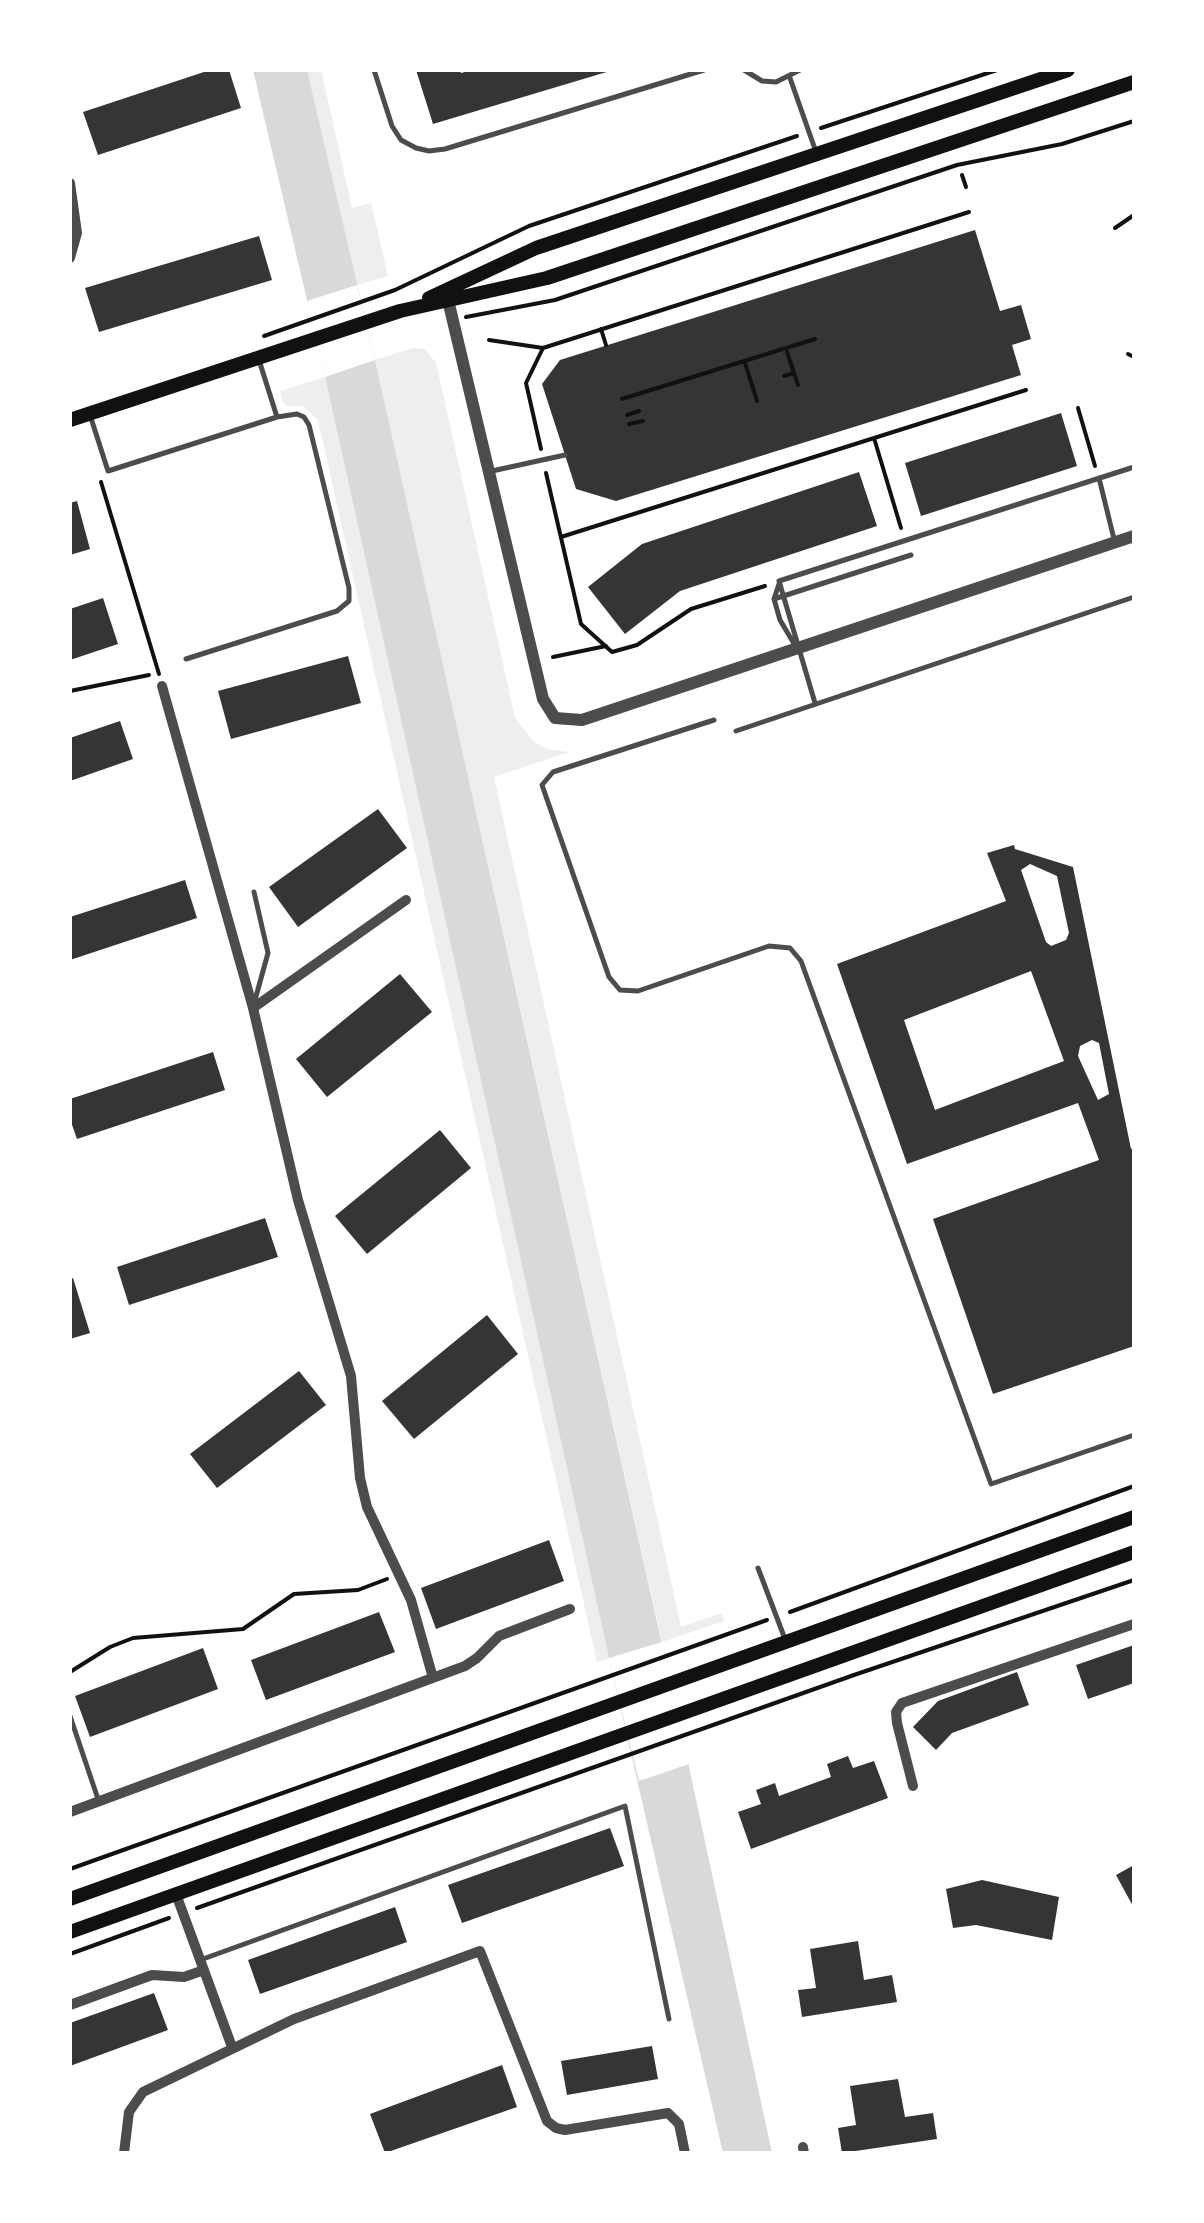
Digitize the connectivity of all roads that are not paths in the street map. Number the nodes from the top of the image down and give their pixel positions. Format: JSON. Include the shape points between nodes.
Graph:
{"nodes":[{"id":1,"x":374,"y":70,"type":"edge"},
{"id":2,"x":704,"y":70,"type":"edge"},
{"id":3,"x":744,"y":70,"type":"edge"},
{"id":4,"x":800,"y":70,"type":"edge"},
{"id":5,"x":1068,"y":70,"type":"edge"},
{"id":6,"x":790,"y":78,"type":"junction"},
{"id":7,"x":1134,"y":82,"type":"edge"},
{"id":8,"x":818,"y":155,"type":"junction"},
{"id":9,"x":70,"y":183,"type":"edge"},
{"id":10,"x":70,"y":258,"type":"edge"},
{"id":11,"x":448,"y":300,"type":"junction"},
{"id":12,"x":400,"y":311,"type":"junction"},
{"id":13,"x":258,"y":358,"type":"junction"},
{"id":14,"x":90,"y":414,"type":"junction"},
{"id":15,"x":277,"y":417,"type":"junction"},
{"id":16,"x":70,"y":420,"type":"edge"},
{"id":17,"x":565,"y":455,"type":"dead end"},
{"id":18,"x":1134,"y":467,"type":"edge"},
{"id":19,"x":490,"y":472,"type":"junction"},
{"id":20,"x":1099,"y":478,"type":"junction"},
{"id":21,"x":1134,"y":536,"type":"edge"},
{"id":22,"x":1115,"y":542,"type":"junction"},
{"id":23,"x":911,"y":554,"type":"dead end"},
{"id":24,"x":780,"y":581,"type":"junction"},
{"id":25,"x":784,"y":596,"type":"junction"},
{"id":26,"x":774,"y":598,"type":"junction"},
{"id":27,"x":1134,"y":598,"type":"edge"},
{"id":28,"x":796,"y":649,"type":"junction"},
{"id":29,"x":186,"y":659,"type":"dead end"},
{"id":30,"x":160,"y":680,"type":"road end"},
{"id":31,"x":815,"y":704,"type":"junction"},
{"id":32,"x":714,"y":720,"type":"dead end"},
{"id":33,"x":736,"y":731,"type":"dead end"},
{"id":34,"x":254,"y":892,"type":"dead end"},
{"id":35,"x":406,"y":900,"type":"dead end"},
{"id":36,"x":252,"y":1008,"type":"junction"},
{"id":37,"x":1134,"y":1434,"type":"edge"},
{"id":38,"x":1134,"y":1517,"type":"edge"},
{"id":39,"x":1134,"y":1552,"type":"edge"},
{"id":40,"x":758,"y":1568,"type":"dead end"},
{"id":41,"x":570,"y":1609,"type":"dead end"},
{"id":42,"x":1134,"y":1624,"type":"edge"},
{"id":43,"x":786,"y":1642,"type":"junction"},
{"id":44,"x":433,"y":1678,"type":"junction"},
{"id":45,"x":70,"y":1716,"type":"edge"},
{"id":46,"x":914,"y":1786,"type":"dead end"},
{"id":47,"x":99,"y":1802,"type":"junction"},
{"id":48,"x":70,"y":1812,"type":"edge"},
{"id":49,"x":176,"y":1894,"type":"junction"},
{"id":50,"x":70,"y":1899,"type":"edge"},
{"id":51,"x":70,"y":1932,"type":"edge"},
{"id":52,"x":202,"y":1965,"type":"junction"},
{"id":53,"x":70,"y":2005,"type":"edge"},
{"id":54,"x":668,"y":2019,"type":"dead end"},
{"id":55,"x":232,"y":2047,"type":"junction"},
{"id":56,"x":124,"y":2153,"type":"edge"},
{"id":57,"x":685,"y":2153,"type":"edge"}],
"edges":[{"from":1,"to":2,"type":"lane","via":[[401,140],[429,151]]},
{"from":3,"to":6,"type":"lane","via":[[762,81]]},
{"from":4,"to":6,"type":"lane"},
{"from":5,"to":8,"type":"main road"},
{"from":6,"to":8,"type":"lane"},
{"from":7,"to":11,"type":"main road","via":[[548,278]]},
{"from":8,"to":12,"type":"main road","via":[[536,248]]},
{"from":9,"to":10,"type":"street","via":[[77,233]]},
{"from":11,"to":12,"type":"main road"},
{"from":11,"to":19,"type":"street"},
{"from":12,"to":13,"type":"main road"},
{"from":13,"to":14,"type":"main road"},
{"from":13,"to":15,"type":"lane"},
{"from":14,"to":15,"type":"lane","via":[[108,471]]},
{"from":14,"to":16,"type":"main road"},
{"from":15,"to":29,"type":"lane","via":[[297,414],[309,425],[349,601],[337,611]]},
{"from":17,"to":19,"type":"lane"},
{"from":18,"to":20,"type":"lane"},
{"from":19,"to":28,"type":"street","via":[[543,699],[554,718],[582,720]]},
{"from":20,"to":22,"type":"lane"},
{"from":20,"to":24,"type":"lane"},
{"from":21,"to":22,"type":"street"},
{"from":22,"to":28,"type":"street"},
{"from":23,"to":25,"type":"lane"},
{"from":24,"to":25,"type":"lane"},
{"from":24,"to":26,"type":"lane"},
{"from":25,"to":26,"type":"lane"},
{"from":25,"to":28,"type":"lane"},
{"from":26,"to":28,"type":"lane"},
{"from":27,"to":31,"type":"lane"},
{"from":28,"to":31,"type":"lane"},
{"from":30,"to":36,"type":"street"},
{"from":31,"to":33,"type":"lane"},
{"from":32,"to":37,"type":"lane","via":[[553,772],[542,785],[609,977],[620,990],[638,991],[769,946],[790,948],[801,962],[990,1484]]},
{"from":34,"to":36,"type":"lane","via":[[268,953]]},
{"from":35,"to":36,"type":"street"},
{"from":36,"to":44,"type":"street","via":[[298,1200],[351,1376],[367,1507],[411,1600]]},
{"from":38,"to":43,"type":"main road"},
{"from":39,"to":49,"type":"main road"},
{"from":40,"to":43,"type":"lane"},
{"from":41,"to":44,"type":"street","via":[[498,1636],[477,1658]]},
{"from":42,"to":46,"type":"street","via":[[902,1703],[897,1723]]},
{"from":43,"to":50,"type":"main road"},
{"from":44,"to":47,"type":"street"},
{"from":45,"to":47,"type":"lane"},
{"from":47,"to":48,"type":"street"},
{"from":49,"to":51,"type":"main road"},
{"from":49,"to":52,"type":"street"},
{"from":52,"to":53,"type":"street","via":[[184,1977],[152,1975]]},
{"from":52,"to":54,"type":"lane","via":[[625,1806]]},
{"from":52,"to":55,"type":"street"},
{"from":55,"to":56,"type":"street","via":[[144,2092],[129,2112]]},
{"from":55,"to":57,"type":"street","via":[[480,1951],[546,2121],[565,2130],[668,2113]]}]}
